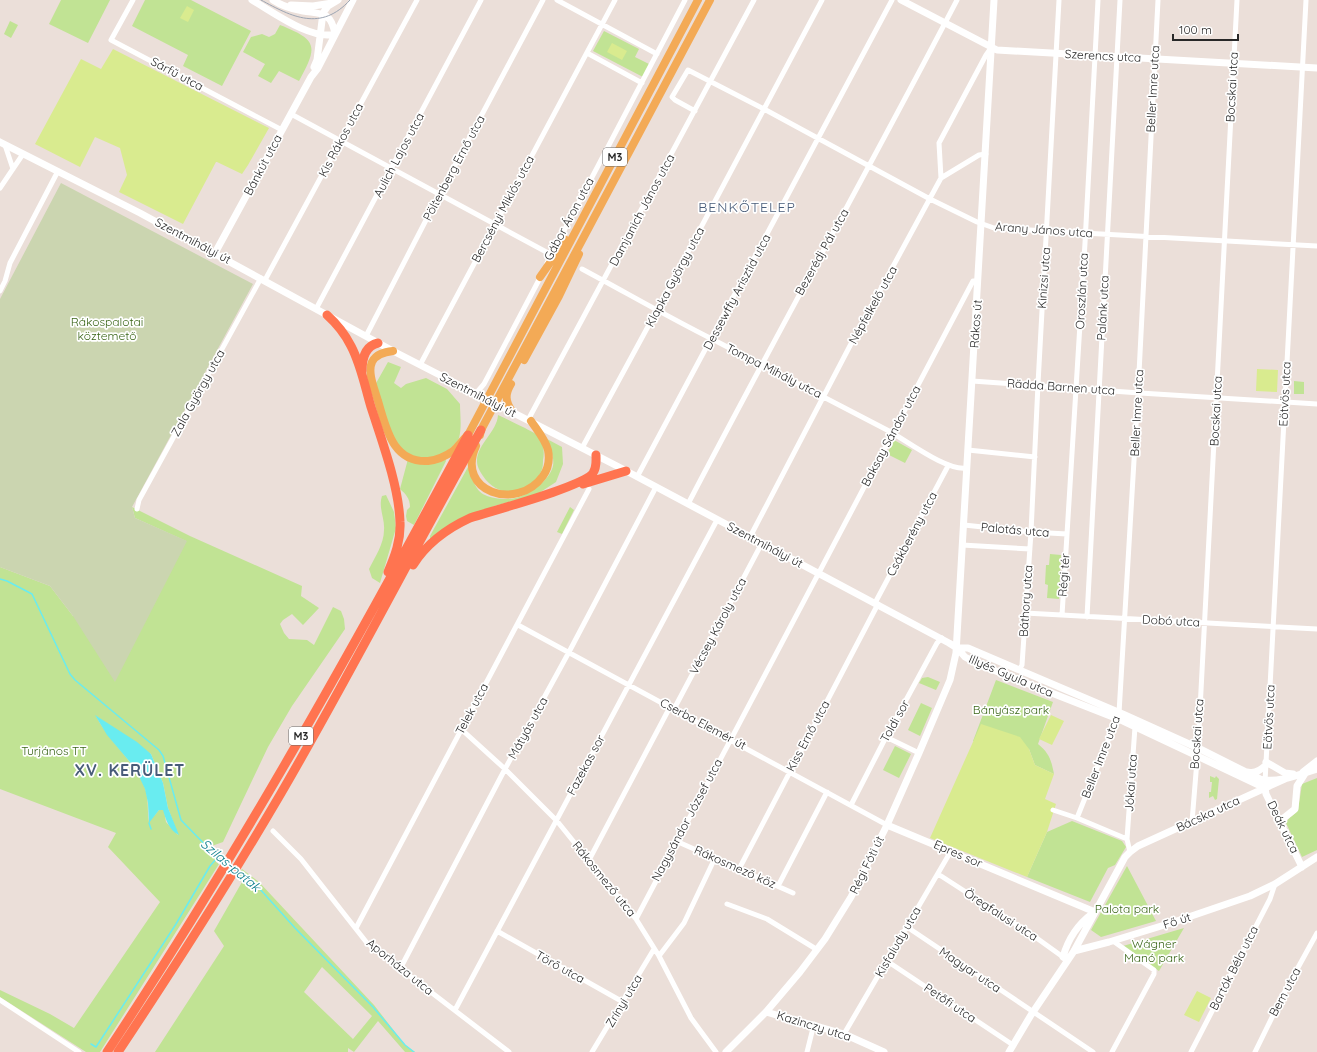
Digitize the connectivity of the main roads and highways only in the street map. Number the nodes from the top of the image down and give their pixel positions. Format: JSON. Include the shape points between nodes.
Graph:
{"nodes":[{"id":1,"x":698,"y":0,"type":"edge"},
{"id":2,"x":710,"y":0,"type":"edge"},
{"id":3,"x":587,"y":210,"type":"junction"},
{"id":4,"x":594,"y":215,"type":"junction"},
{"id":5,"x":540,"y":277,"type":"road end"},
{"id":6,"x":327,"y":315,"type":"road end"},
{"id":7,"x":378,"y":343,"type":"road end"},
{"id":8,"x":393,"y":351,"type":"road end"},
{"id":9,"x":363,"y":378,"type":"junction"},
{"id":10,"x":512,"y":412,"type":"road end"},
{"id":11,"x":530,"y":421,"type":"road end"},
{"id":12,"x":477,"y":428,"type":"junction"},
{"id":13,"x":468,"y":435,"type":"junction"},
{"id":14,"x":596,"y":455,"type":"road end"},
{"id":15,"x":626,"y":471,"type":"road end"},
{"id":16,"x":564,"y":488,"type":"junction"},
{"id":17,"x":391,"y":597,"type":"junction"},
{"id":18,"x":371,"y":614,"type":"junction"},
{"id":19,"x":108,"y":1052,"type":"edge"},
{"id":20,"x":118,"y":1052,"type":"edge"}],
"edges":[{"from":1,"to":3,"type":"main road","number":"M3"},
{"from":2,"to":4,"type":"main road","number":"M3"},
{"from":3,"to":5,"type":"main road"},
{"from":3,"to":12,"type":"main road","number":"M3","via":[[532,313]]},
{"from":4,"to":10,"type":"main road","via":[[571,271],[508,390],[506,399]]},
{"from":4,"to":12,"type":"main road","number":"M3","via":[[540,319]]},
{"from":6,"to":9,"type":"highway","via":[[338,325],[352,346]]},
{"from":7,"to":9,"type":"highway","via":[[371,345],[365,354]]},
{"from":8,"to":13,"type":"main road","via":[[377,356],[372,362],[371,371],[390,437],[400,452],[414,459],[432,460],[453,451]]},
{"from":9,"to":18,"type":"highway","via":[[394,485],[400,524],[396,552],[372,606]]},
{"from":11,"to":12,"type":"main road","via":[[548,450],[548,465],[540,481],[532,488],[515,494],[494,493],[475,477],[471,462],[479,438]]},
{"from":12,"to":13,"type":"main road","number":"M3"},
{"from":12,"to":17,"type":"highway","number":"M3"},
{"from":13,"to":18,"type":"highway","number":"M3"},
{"from":14,"to":16,"type":"highway","via":[[594,472]]},
{"from":15,"to":16,"type":"highway"},
{"from":16,"to":17,"type":"highway","via":[[470,518],[449,528],[424,550]]},
{"from":17,"to":20,"type":"highway","number":"M3","via":[[280,795],[200,926]]},
{"from":18,"to":19,"type":"highway","number":"M3","via":[[222,871]]}]}
